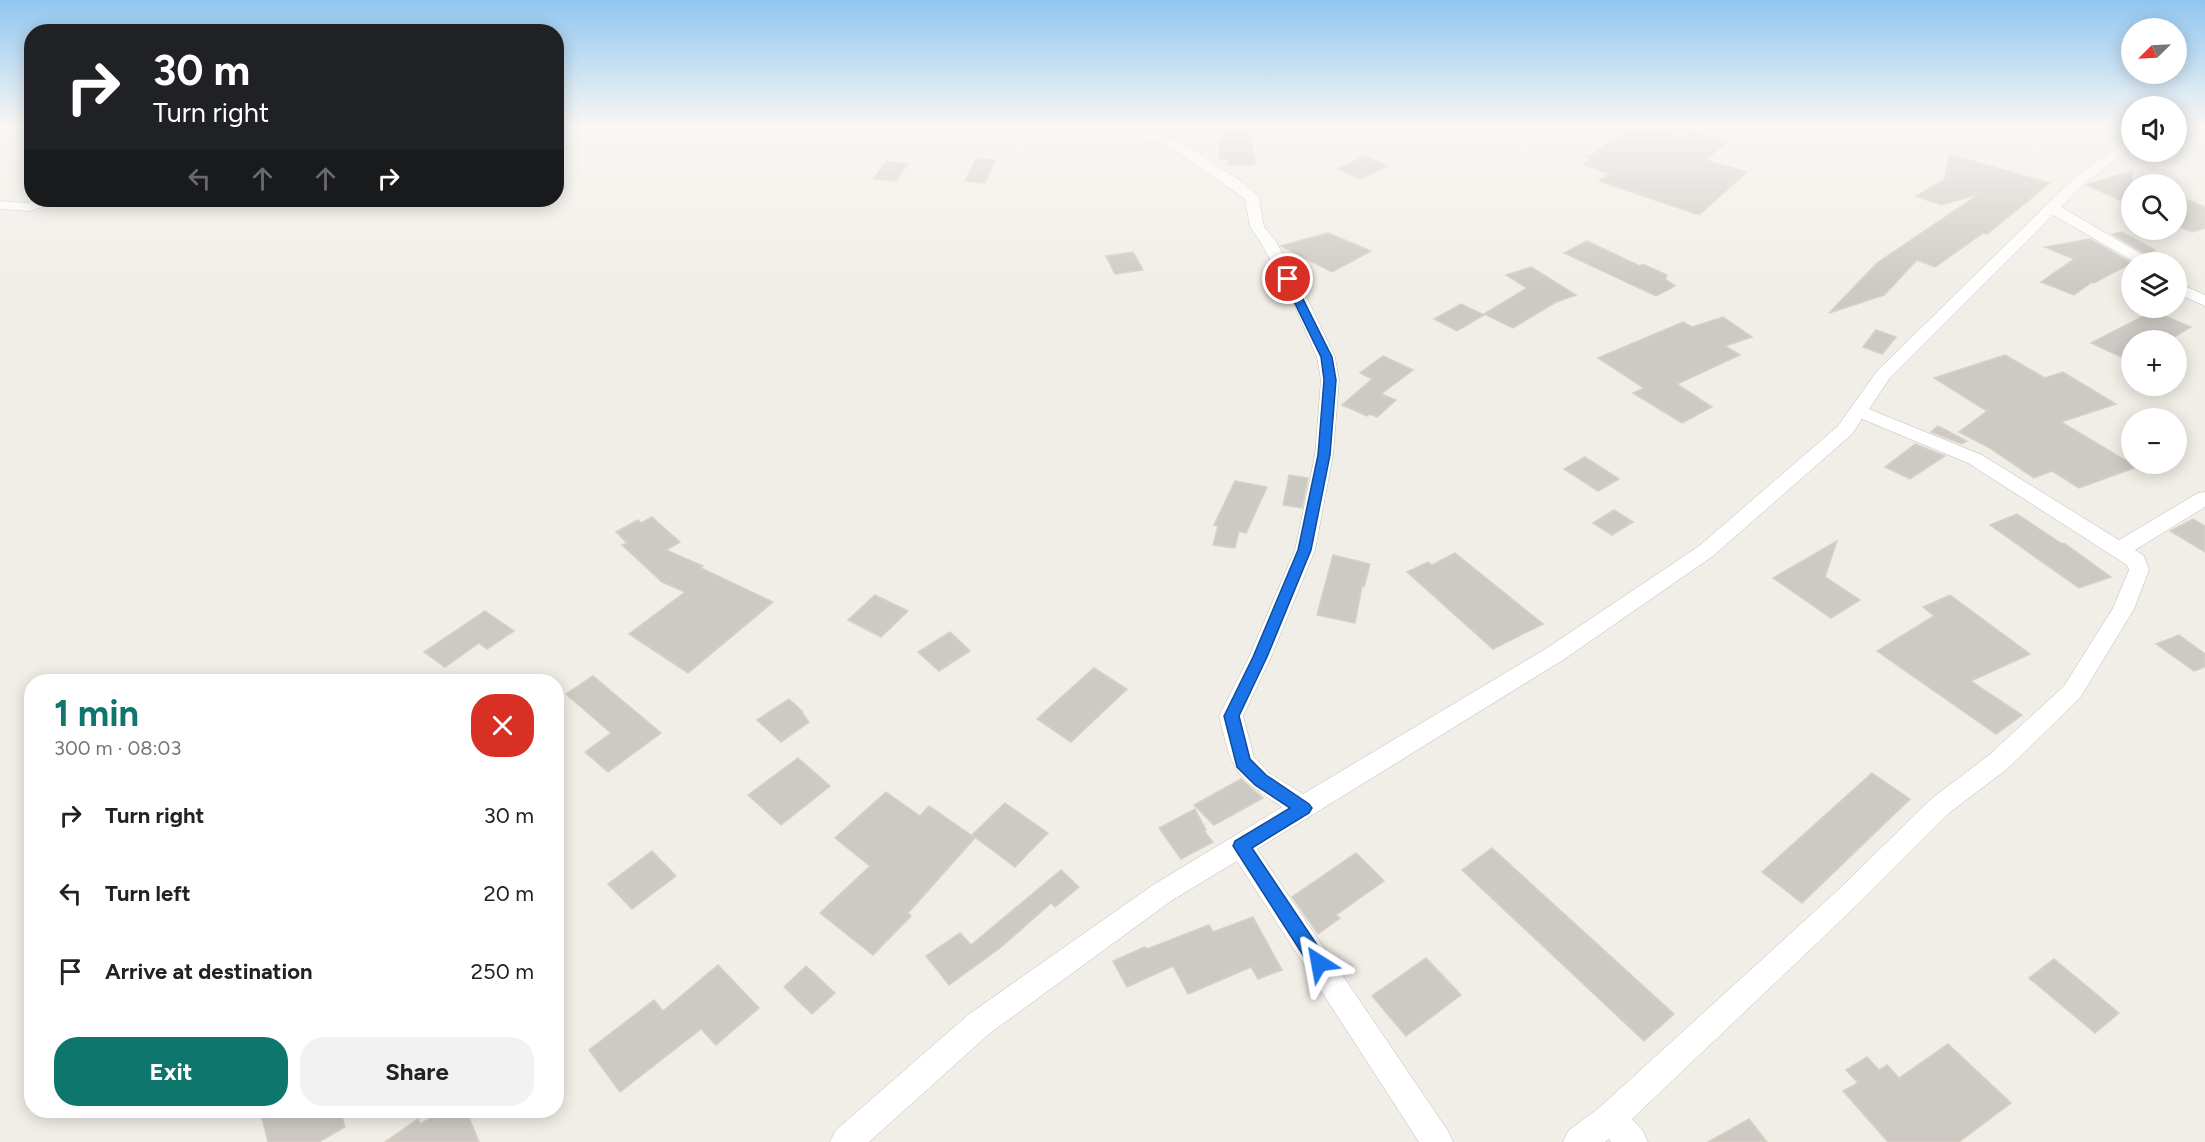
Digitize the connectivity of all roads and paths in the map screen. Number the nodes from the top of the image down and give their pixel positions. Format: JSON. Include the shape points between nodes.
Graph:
{"nodes":[{"id":1,"x":1230,"y":179,"type":"edge"},
{"id":2,"x":2081,"y":179,"type":"edge"},
{"id":3,"x":0,"y":205,"type":"edge"},
{"id":4,"x":24,"y":207,"type":"edge"},
{"id":5,"x":2051,"y":208,"type":"junction"},
{"id":6,"x":2128,"y":252,"type":"edge"},
{"id":7,"x":2187,"y":292,"type":"edge"},
{"id":8,"x":2205,"y":301,"type":"edge"},
{"id":9,"x":1858,"y":411,"type":"junction"},
{"id":10,"x":2205,"y":498,"type":"edge"},
{"id":11,"x":2119,"y":550,"type":"junction"},
{"id":12,"x":1304,"y":808,"type":"junction"},
{"id":13,"x":1241,"y":846,"type":"junction"},
{"id":14,"x":1611,"y":1118,"type":"junction"},
{"id":15,"x":846,"y":1142,"type":"edge"},
{"id":16,"x":1437,"y":1142,"type":"edge"},
{"id":17,"x":1580,"y":1142,"type":"edge"},
{"id":18,"x":1632,"y":1142,"type":"edge"}],
"edges":[{"from":1,"to":12,"type":"street","via":[[1252,197],[1257,227],[1299,298],[1326,357],[1330,380],[1324,455],[1305,550],[1231,716],[1243,762],[1260,780]]},
{"from":2,"to":5,"type":"street"},
{"from":3,"to":4,"type":"street"},
{"from":5,"to":6,"type":"street"},
{"from":5,"to":9,"type":"street","via":[[1883,375]]},
{"from":7,"to":8,"type":"street"},
{"from":9,"to":11,"type":"street","via":[[1975,459]]},
{"from":9,"to":12,"type":"street","via":[[1845,430],[1706,551],[1555,654]]},
{"from":10,"to":11,"type":"street"},
{"from":11,"to":14,"type":"street","via":[[2137,561],[2139,570],[2123,609],[2072,692],[1998,762],[1940,806]]},
{"from":12,"to":13,"type":"street"},
{"from":13,"to":15,"type":"street","via":[[1162,893],[979,1024]]},
{"from":13,"to":16,"type":"street"},
{"from":14,"to":17,"type":"street"},
{"from":14,"to":18,"type":"street"}]}
